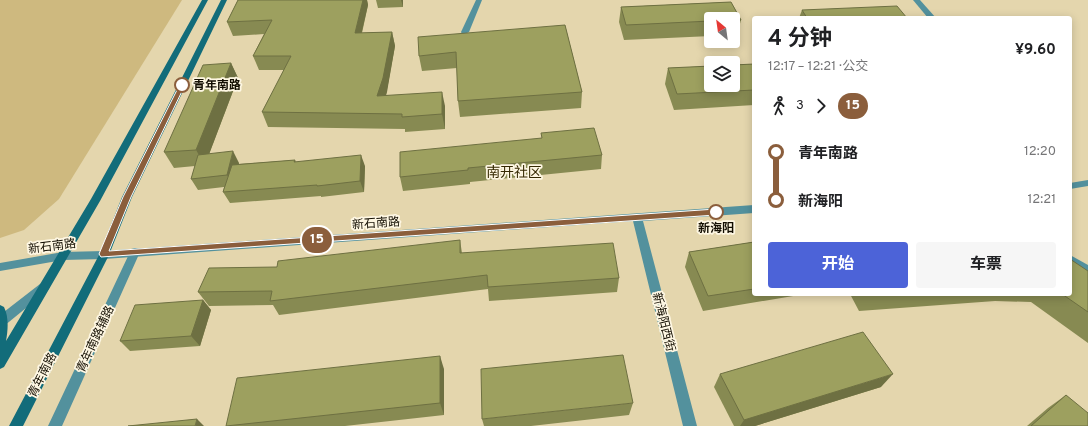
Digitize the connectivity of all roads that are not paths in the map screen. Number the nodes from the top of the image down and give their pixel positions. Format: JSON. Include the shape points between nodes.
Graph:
{"nodes":[{"id":1,"x":205,"y":0,"type":"edge"},
{"id":2,"x":224,"y":0,"type":"edge"},
{"id":3,"x":479,"y":0,"type":"edge"},
{"id":4,"x":916,"y":0,"type":"edge"},
{"id":5,"x":930,"y":16,"type":"edge"},
{"id":6,"x":465,"y":32,"type":"edge"},
{"id":7,"x":1088,"y":183,"type":"edge"},
{"id":8,"x":1072,"y":186,"type":"edge"},
{"id":9,"x":752,"y":209,"type":"edge"},
{"id":10,"x":637,"y":218,"type":"junction"},
{"id":11,"x":135,"y":252,"type":"junction"},
{"id":12,"x":104,"y":254,"type":"junction"},
{"id":13,"x":63,"y":256,"type":"junction"},
{"id":14,"x":1072,"y":260,"type":"edge"},
{"id":15,"x":0,"y":267,"type":"edge"},
{"id":16,"x":1088,"y":271,"type":"edge"},
{"id":17,"x":44,"y":287,"type":"junction"},
{"id":18,"x":1,"y":317,"type":"edge"},
{"id":19,"x":0,"y":345,"type":"edge"},
{"id":20,"x":0,"y":363,"type":"edge"},
{"id":21,"x":16,"y":426,"type":"edge"},
{"id":22,"x":55,"y":426,"type":"edge"},
{"id":23,"x":690,"y":426,"type":"edge"}],
"edges":[{"from":1,"to":13,"type":"main road"},
{"from":2,"to":12,"type":"main road","name":"青年南路","via":[[127,197]]},
{"from":3,"to":6,"type":"street"},
{"from":4,"to":5,"type":"street"},
{"from":7,"to":8,"type":"street"},
{"from":9,"to":10,"type":"street","name":"新石南路"},
{"from":10,"to":11,"type":"street","name":"新石南路"},
{"from":10,"to":23,"type":"street","name":"新海阳西街"},
{"from":11,"to":12,"type":"street","name":"新石南路"},
{"from":11,"to":22,"type":"street","name":"青年南路辅路"},
{"from":12,"to":13,"type":"street","name":"新石南路"},
{"from":12,"to":21,"type":"main road","name":"青年南路"},
{"from":13,"to":15,"type":"street","name":"新石南路"},
{"from":13,"to":17,"type":"main road"},
{"from":14,"to":16,"type":"street"},
{"from":17,"to":18,"type":"street"},
{"from":17,"to":20,"type":"main road"},
{"from":18,"to":19,"type":"main road"}]}
